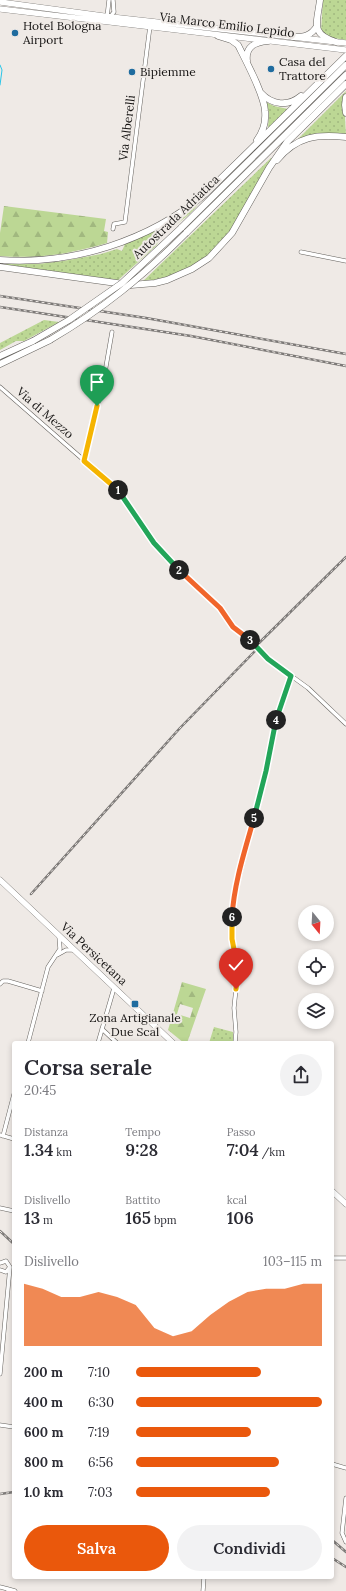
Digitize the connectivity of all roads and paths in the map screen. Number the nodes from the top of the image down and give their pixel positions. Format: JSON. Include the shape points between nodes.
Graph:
{"nodes":[{"id":1,"x":109,"y":0,"type":"edge"},
{"id":2,"x":113,"y":0,"type":"edge"},
{"id":3,"x":320,"y":0,"type":"edge"},
{"id":4,"x":0,"y":2,"type":"edge"},
{"id":5,"x":19,"y":5,"type":"junction"},
{"id":6,"x":0,"y":9,"type":"edge"},
{"id":7,"x":18,"y":12,"type":"junction"},
{"id":8,"x":108,"y":18,"type":"junction"},
{"id":9,"x":150,"y":24,"type":"junction"},
{"id":10,"x":317,"y":26,"type":"junction"},
{"id":11,"x":218,"y":36,"type":"junction"},
{"id":12,"x":293,"y":38,"type":"junction"},
{"id":13,"x":268,"y":41,"type":"junction"},
{"id":14,"x":336,"y":42,"type":"junction"},
{"id":15,"x":346,"y":43,"type":"edge"},
{"id":16,"x":346,"y":50,"type":"edge"},
{"id":17,"x":344,"y":58,"type":"edge"},
{"id":18,"x":346,"y":65,"type":"edge"},
{"id":19,"x":249,"y":68,"type":"junction"},
{"id":20,"x":346,"y":75,"type":"edge"},
{"id":21,"x":346,"y":84,"type":"edge"},
{"id":22,"x":260,"y":92,"type":"junction"},
{"id":23,"x":346,"y":97,"type":"edge"},
{"id":24,"x":346,"y":113,"type":"edge"},
{"id":25,"x":346,"y":137,"type":"edge"},
{"id":26,"x":232,"y":168,"type":"junction"},
{"id":27,"x":251,"y":200,"type":"junction"},
{"id":28,"x":113,"y":230,"type":"dead end"},
{"id":29,"x":301,"y":252,"type":"dead end"},
{"id":30,"x":0,"y":260,"type":"edge"},
{"id":31,"x":346,"y":262,"type":"edge"},
{"id":32,"x":0,"y":268,"type":"edge"},
{"id":33,"x":112,"y":332,"type":"dead end"},
{"id":34,"x":0,"y":356,"type":"edge"},
{"id":35,"x":0,"y":364,"type":"edge"},
{"id":36,"x":0,"y":387,"type":"edge"},
{"id":37,"x":84,"y":461,"type":"junction"},
{"id":38,"x":291,"y":676,"type":"junction"},
{"id":39,"x":346,"y":724,"type":"edge"},
{"id":40,"x":0,"y":880,"type":"edge"},
{"id":41,"x":59,"y":936,"type":"junction"},
{"id":42,"x":74,"y":950,"type":"junction"},
{"id":43,"x":56,"y":955,"type":"junction"},
{"id":44,"x":0,"y":984,"type":"edge"},
{"id":45,"x":114,"y":988,"type":"junction"},
{"id":46,"x":42,"y":991,"type":"junction"},
{"id":47,"x":102,"y":1029,"type":"junction"},
{"id":48,"x":29,"y":1041,"type":"edge"},
{"id":49,"x":99,"y":1041,"type":"edge"},
{"id":50,"x":115,"y":1041,"type":"edge"},
{"id":51,"x":171,"y":1041,"type":"edge"},
{"id":52,"x":235,"y":1041,"type":"edge"},
{"id":53,"x":12,"y":1100,"type":"edge"},
{"id":54,"x":1,"y":1136,"type":"edge"},
{"id":55,"x":12,"y":1139,"type":"edge"},
{"id":56,"x":334,"y":1193,"type":"edge"},
{"id":57,"x":346,"y":1204,"type":"edge"},
{"id":58,"x":0,"y":1208,"type":"edge"},
{"id":59,"x":12,"y":1211,"type":"edge"},
{"id":60,"x":334,"y":1258,"type":"edge"},
{"id":61,"x":346,"y":1258,"type":"edge"},
{"id":62,"x":0,"y":1263,"type":"edge"},
{"id":63,"x":9,"y":1268,"type":"junction"},
{"id":64,"x":0,"y":1270,"type":"edge"},
{"id":65,"x":4,"y":1272,"type":"junction"},
{"id":66,"x":9,"y":1277,"type":"junction"},
{"id":67,"x":0,"y":1374,"type":"edge"},
{"id":68,"x":0,"y":1425,"type":"edge"},
{"id":69,"x":12,"y":1427,"type":"edge"},
{"id":70,"x":334,"y":1465,"type":"edge"},
{"id":71,"x":346,"y":1468,"type":"edge"},
{"id":72,"x":346,"y":1498,"type":"edge"},
{"id":73,"x":346,"y":1542,"type":"edge"},
{"id":74,"x":204,"y":1579,"type":"edge"},
{"id":75,"x":0,"y":1587,"type":"edge"},
{"id":76,"x":8,"y":1590,"type":"edge"},
{"id":77,"x":16,"y":1591,"type":"edge"},
{"id":78,"x":203,"y":1591,"type":"edge"}],
"edges":[{"from":1,"to":8,"type":"street"},
{"from":2,"to":8,"type":"street","via":[[114,10]]},
{"from":3,"to":10,"type":"highway"},
{"from":4,"to":5,"type":"main road","name":"Via Marco Emilio Lepido"},
{"from":5,"to":7,"type":"street"},
{"from":5,"to":8,"type":"main road","name":"Via Marco Emilio Lepido"},
{"from":6,"to":7,"type":"main road","name":"Via Marco Emilio Lepido"},
{"from":7,"to":8,"type":"main road","name":"Via Marco Emilio Lepido"},
{"from":8,"to":9,"type":"main road","name":"Via Marco Emilio Lepido"},
{"from":9,"to":11,"type":"main road","name":"Via Marco Emilio Lepido"},
{"from":9,"to":12,"type":"main road","name":"Via Marco Emilio Lepido"},
{"from":9,"to":28,"type":"street","name":"Via Alberelli","via":[[125,222],[116,222]]},
{"from":10,"to":12,"type":"highway","via":[[308,36]]},
{"from":10,"to":14,"type":"highway","via":[[322,37]]},
{"from":11,"to":13,"type":"main road","name":"Via Marco Emilio Lepido"},
{"from":11,"to":19,"type":"highway","via":[[238,45]]},
{"from":12,"to":14,"type":"main road","name":"Via Marco Emilio Lepido"},
{"from":13,"to":16,"type":"main road","name":"Via Marco Emilio Lepido"},
{"from":13,"to":19,"type":"highway","via":[[250,46],[246,56]]},
{"from":14,"to":15,"type":"main road","name":"Via Marco Emilio Lepido"},
{"from":17,"to":22,"type":"highway","via":[[293,102],[274,102]]},
{"from":17,"to":26,"type":"highway"},
{"from":18,"to":34,"type":"highway","name":"Autostrada Adriatica","bridge":true,"via":[[122,283],[69,320]]},
{"from":19,"to":22,"type":"highway"},
{"from":20,"to":35,"type":"highway","name":"Autostrada Adriatica","bridge":true,"via":[[127,288],[88,317],[50,340]]},
{"from":21,"to":27,"type":"highway","via":[[278,153]]},
{"from":22,"to":26,"type":"highway","via":[[266,111],[263,127],[258,138]]},
{"from":23,"to":24,"type":"highway"},
{"from":25,"to":27,"type":"highway","via":[[317,136],[296,144],[278,159]]},
{"from":26,"to":30,"type":"highway","via":[[188,208],[161,225],[131,238],[74,256],[47,260]]},
{"from":27,"to":32,"type":"highway","via":[[232,233],[217,250],[192,270],[168,280],[131,285]]},
{"from":29,"to":31,"type":"street"},
{"from":33,"to":37,"type":"street"},
{"from":36,"to":37,"type":"street","name":"Via di Mezzo"},
{"from":37,"to":38,"type":"street","name":"Via di Mezzo","bridge":true,"via":[[118,490],[161,552],[220,608],[233,627]]},
{"from":38,"to":39,"type":"street","name":"Via di Mezzo","via":[[308,688]]},
{"from":38,"to":52,"type":"street","via":[[276,718],[266,771],[233,901],[232,939],[238,970],[234,1008]]},
{"from":40,"to":41,"type":"main road","name":"Via Persicetana"},
{"from":41,"to":42,"type":"main road","name":"Via Persicetana"},
{"from":41,"to":43,"type":"street","via":[[60,945]]},
{"from":42,"to":43,"type":"street","via":[[66,950]]},
{"from":42,"to":45,"type":"main road","name":"Via Persicetana"},
{"from":43,"to":46,"type":"street","via":[[48,967]]},
{"from":44,"to":46,"type":"street","via":[[8,981]]},
{"from":45,"to":47,"type":"street"},
{"from":45,"to":51,"type":"main road","name":"Via Persicetana"},
{"from":46,"to":48,"type":"street"},
{"from":47,"to":49,"type":"street"},
{"from":47,"to":50,"type":"street"},
{"from":53,"to":54,"type":"street"},
{"from":54,"to":55,"type":"street"},
{"from":56,"to":57,"type":"main road"},
{"from":58,"to":59,"type":"street"},
{"from":60,"to":61,"type":"street"},
{"from":62,"to":63,"type":"street","via":[[7,1262]]},
{"from":63,"to":65,"type":"street"},
{"from":63,"to":66,"type":"street"},
{"from":64,"to":65,"type":"street"},
{"from":65,"to":66,"type":"street"},
{"from":66,"to":67,"type":"street"},
{"from":68,"to":69,"type":"street"},
{"from":70,"to":71,"type":"street"},
{"from":72,"to":73,"type":"street","via":[[342,1533]]},
{"from":74,"to":78,"type":"street"},
{"from":75,"to":76,"type":"street"},
{"from":76,"to":77,"type":"street"}]}
